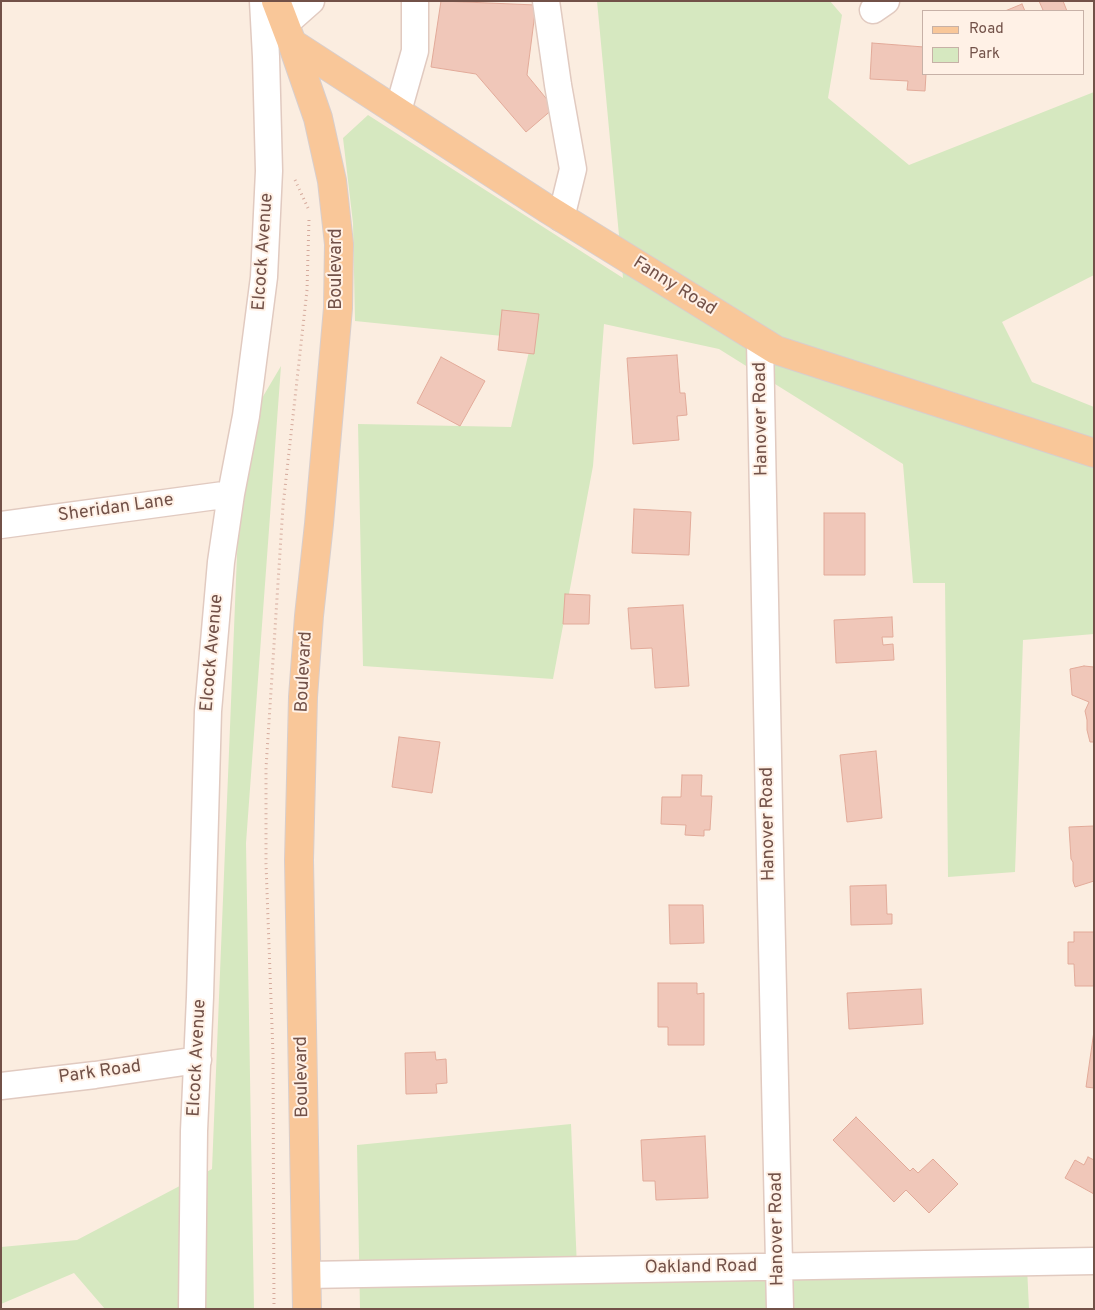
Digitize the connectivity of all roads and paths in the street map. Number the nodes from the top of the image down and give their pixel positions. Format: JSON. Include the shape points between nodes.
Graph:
{"nodes":[{"id":1,"x":263,"y":1,"type":"edge"},
{"id":2,"x":311,"y":1,"type":"edge"},
{"id":3,"x":415,"y":1,"type":"edge"},
{"id":4,"x":546,"y":1,"type":"edge"},
{"id":5,"x":284,"y":23,"type":"edge"},
{"id":6,"x":398,"y":112,"type":"junction"},
{"id":7,"x":561,"y":218,"type":"junction"},
{"id":8,"x":760,"y":340,"type":"junction"},
{"id":9,"x":1094,"y":452,"type":"edge"},
{"id":10,"x":231,"y":494,"type":"junction"},
{"id":11,"x":1,"y":525,"type":"edge"},
{"id":12,"x":198,"y":1060,"type":"junction"},
{"id":13,"x":1,"y":1086,"type":"edge"},
{"id":14,"x":1094,"y":1261,"type":"edge"},
{"id":15,"x":779,"y":1267,"type":"junction"},
{"id":16,"x":307,"y":1274,"type":"junction"},
{"id":17,"x":192,"y":1309,"type":"edge"},
{"id":18,"x":308,"y":1309,"type":"edge"},
{"id":19,"x":780,"y":1309,"type":"edge"}],
"edges":[{"from":1,"to":10,"type":"street","name":"Elcock Avenue","via":[[269,164],[264,277],[246,416]]},
{"from":2,"to":5,"type":"street"},
{"from":3,"to":6,"type":"street","via":[[416,51]]},
{"from":4,"to":7,"type":"street","via":[[573,169]]},
{"from":5,"to":6,"type":"main road","name":"Fanny Road"},
{"from":5,"to":16,"type":"main road","name":"Boulevard","via":[[318,118],[332,181],[339,244],[338,308],[303,697],[299,860]]},
{"from":6,"to":7,"type":"main road","name":"Fanny Road"},
{"from":7,"to":8,"type":"main road","name":"Fanny Road"},
{"from":8,"to":9,"type":"main road","name":"Fanny Road","via":[[776,350]]},
{"from":8,"to":15,"type":"street","name":"Hanover Road"},
{"from":10,"to":11,"type":"street","name":"Sheridan Lane"},
{"from":10,"to":12,"type":"street","name":"Elcock Avenue","via":[[221,562],[208,711]]},
{"from":12,"to":13,"type":"street","name":"Park Road"},
{"from":12,"to":17,"type":"street","name":"Elcock Avenue"},
{"from":14,"to":15,"type":"street","name":"Oakland Road"},
{"from":15,"to":16,"type":"street","name":"Oakland Road"},
{"from":15,"to":19,"type":"street","name":"Hanover Road"},
{"from":16,"to":18,"type":"main road","name":"Boulevard"}]}
